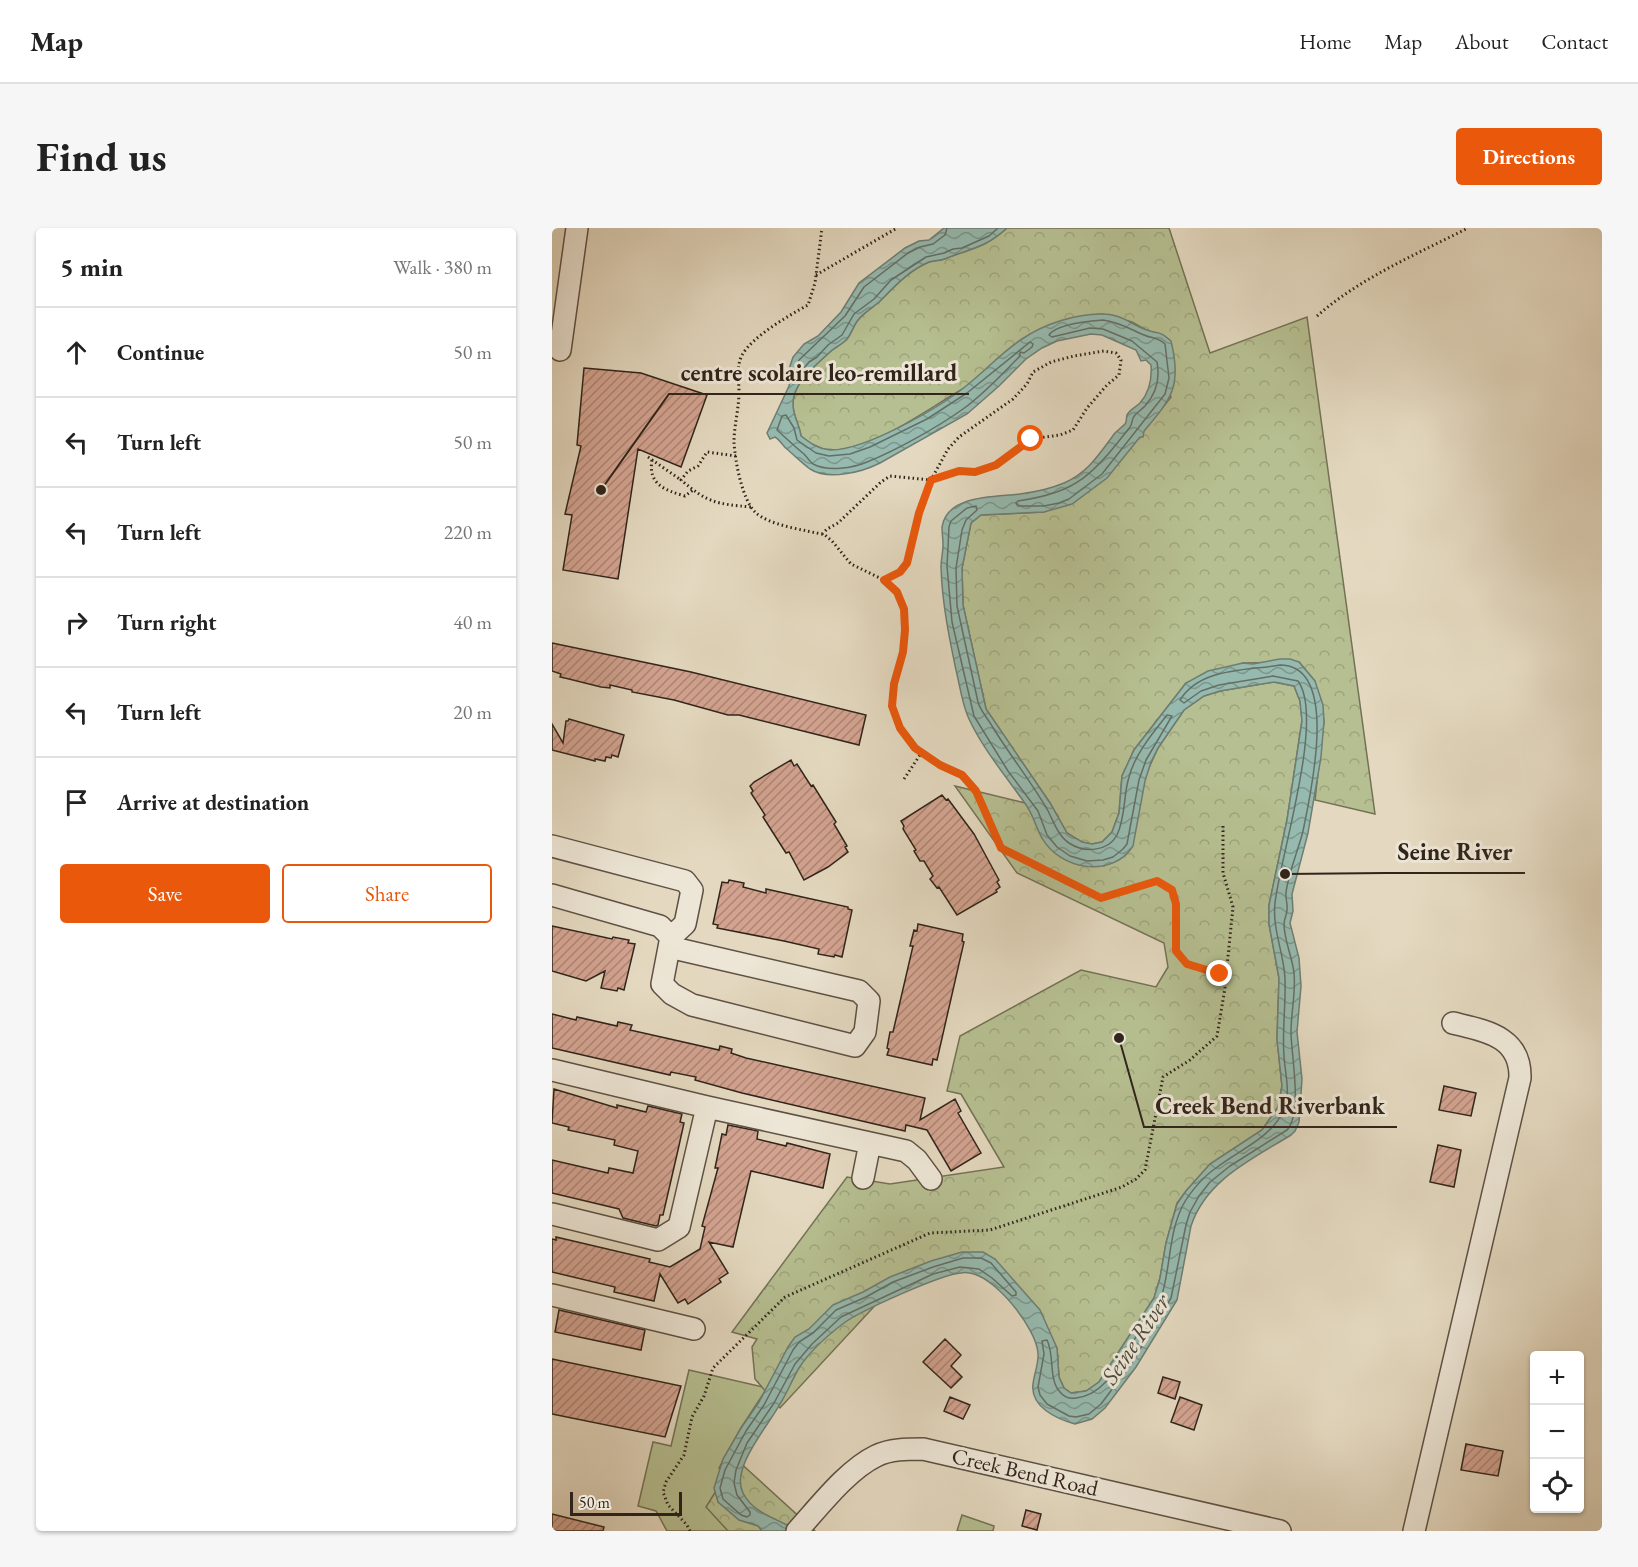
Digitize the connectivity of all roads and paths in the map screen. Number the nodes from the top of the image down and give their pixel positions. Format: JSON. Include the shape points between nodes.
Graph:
{"nodes":[{"id":1,"x":577,"y":228,"type":"edge"},
{"id":2,"x":822,"y":228,"type":"edge"},
{"id":3,"x":897,"y":228,"type":"edge"},
{"id":4,"x":1468,"y":228,"type":"edge"},
{"id":5,"x":816,"y":275,"type":"junction"},
{"id":6,"x":1317,"y":316,"type":"dead end"},
{"id":7,"x":560,"y":350,"type":"dead end"},
{"id":8,"x":736,"y":456,"type":"junction"},
{"id":9,"x":648,"y":457,"type":"dead end"},
{"id":10,"x":652,"y":460,"type":"junction"},
{"id":11,"x":681,"y":480,"type":"junction"},
{"id":12,"x":931,"y":480,"type":"junction"},
{"id":13,"x":693,"y":490,"type":"junction"},
{"id":14,"x":752,"y":507,"type":"junction"},
{"id":15,"x":822,"y":534,"type":"junction"},
{"id":16,"x":884,"y":580,"type":"junction"},
{"id":17,"x":922,"y":752,"type":"junction"},
{"id":18,"x":904,"y":779,"type":"dead end"},
{"id":19,"x":1223,"y":826,"type":"dead end"},
{"id":20,"x":552,"y":846,"type":"edge"},
{"id":21,"x":552,"y":896,"type":"edge"},
{"id":22,"x":670,"y":942,"type":"junction"},
{"id":23,"x":1225,"y":988,"type":"junction"},
{"id":24,"x":1453,"y":1023,"type":"dead end"},
{"id":25,"x":552,"y":1070,"type":"edge"},
{"id":26,"x":707,"y":1107,"type":"junction"},
{"id":27,"x":870,"y":1143,"type":"junction"},
{"id":28,"x":862,"y":1178,"type":"dead end"},
{"id":29,"x":930,"y":1179,"type":"dead end"},
{"id":30,"x":552,"y":1214,"type":"edge"},
{"id":31,"x":552,"y":1295,"type":"edge"},
{"id":32,"x":694,"y":1329,"type":"dead end"},
{"id":33,"x":804,"y":1523,"type":"edge"},
{"id":34,"x":690,"y":1531,"type":"edge"},
{"id":35,"x":1281,"y":1531,"type":"edge"},
{"id":36,"x":1414,"y":1531,"type":"edge"}],
"edges":[{"from":1,"to":7,"type":"street"},
{"from":2,"to":5,"type":"path"},
{"from":3,"to":5,"type":"path"},
{"from":4,"to":6,"type":"path","via":[[1376,275]]},
{"from":5,"to":8,"type":"path","via":[[808,305],[783,319],[741,356]]},
{"from":8,"to":11,"type":"path","via":[[707,452]]},
{"from":8,"to":14,"type":"path"},
{"from":9,"to":10,"type":"path"},
{"from":10,"to":11,"type":"path"},
{"from":10,"to":13,"type":"path","via":[[650,472],[655,482],[685,496]]},
{"from":11,"to":13,"type":"path"},
{"from":12,"to":12,"type":"path","via":[[959,437],[1013,399],[1033,372],[1051,362],[1104,351],[1116,353],[1121,360],[1119,375],[1087,408],[1073,430],[1031,439],[996,465]]},
{"from":12,"to":15,"type":"path","via":[[890,476]]},
{"from":12,"to":16,"type":"path","via":[[907,563],[900,572]]},
{"from":13,"to":14,"type":"path","via":[[714,503]]},
{"from":14,"to":15,"type":"path","via":[[764,519]]},
{"from":15,"to":16,"type":"path","via":[[851,564]]},
{"from":16,"to":17,"type":"path","via":[[897,592],[904,609],[903,652],[892,706],[900,728]]},
{"from":17,"to":18,"type":"path"},
{"from":17,"to":23,"type":"path","via":[[962,775],[976,791],[1001,848],[1101,898],[1157,881],[1172,890],[1176,904],[1176,951],[1187,964],[1220,974]]},
{"from":19,"to":23,"type":"path","via":[[1223,873],[1233,907]]},
{"from":20,"to":22,"type":"street","via":[[685,881],[692,890],[685,924]]},
{"from":21,"to":22,"type":"street","via":[[660,926]]},
{"from":22,"to":22,"type":"street","via":[[662,984],[692,1005],[855,1047],[865,1032],[869,1001],[859,991]]},
{"from":23,"to":34,"type":"path","via":[[1217,1035],[1190,1060],[1163,1077],[1145,1170],[1136,1179],[990,1230],[930,1233],[785,1297],[712,1368],[692,1417],[684,1455],[663,1492],[668,1505]]},
{"from":24,"to":36,"type":"street","via":[[1488,1032],[1509,1044],[1516,1055],[1520,1078]]},
{"from":25,"to":26,"type":"street"},
{"from":26,"to":27,"type":"street"},
{"from":26,"to":30,"type":"street","via":[[678,1227],[658,1240]]},
{"from":27,"to":28,"type":"street"},
{"from":27,"to":29,"type":"street","via":[[906,1151]]},
{"from":31,"to":32,"type":"street"},
{"from":33,"to":35,"type":"street","name":"Creek Bend Road","via":[[853,1471],[876,1456],[900,1449],[923,1449]]}]}
